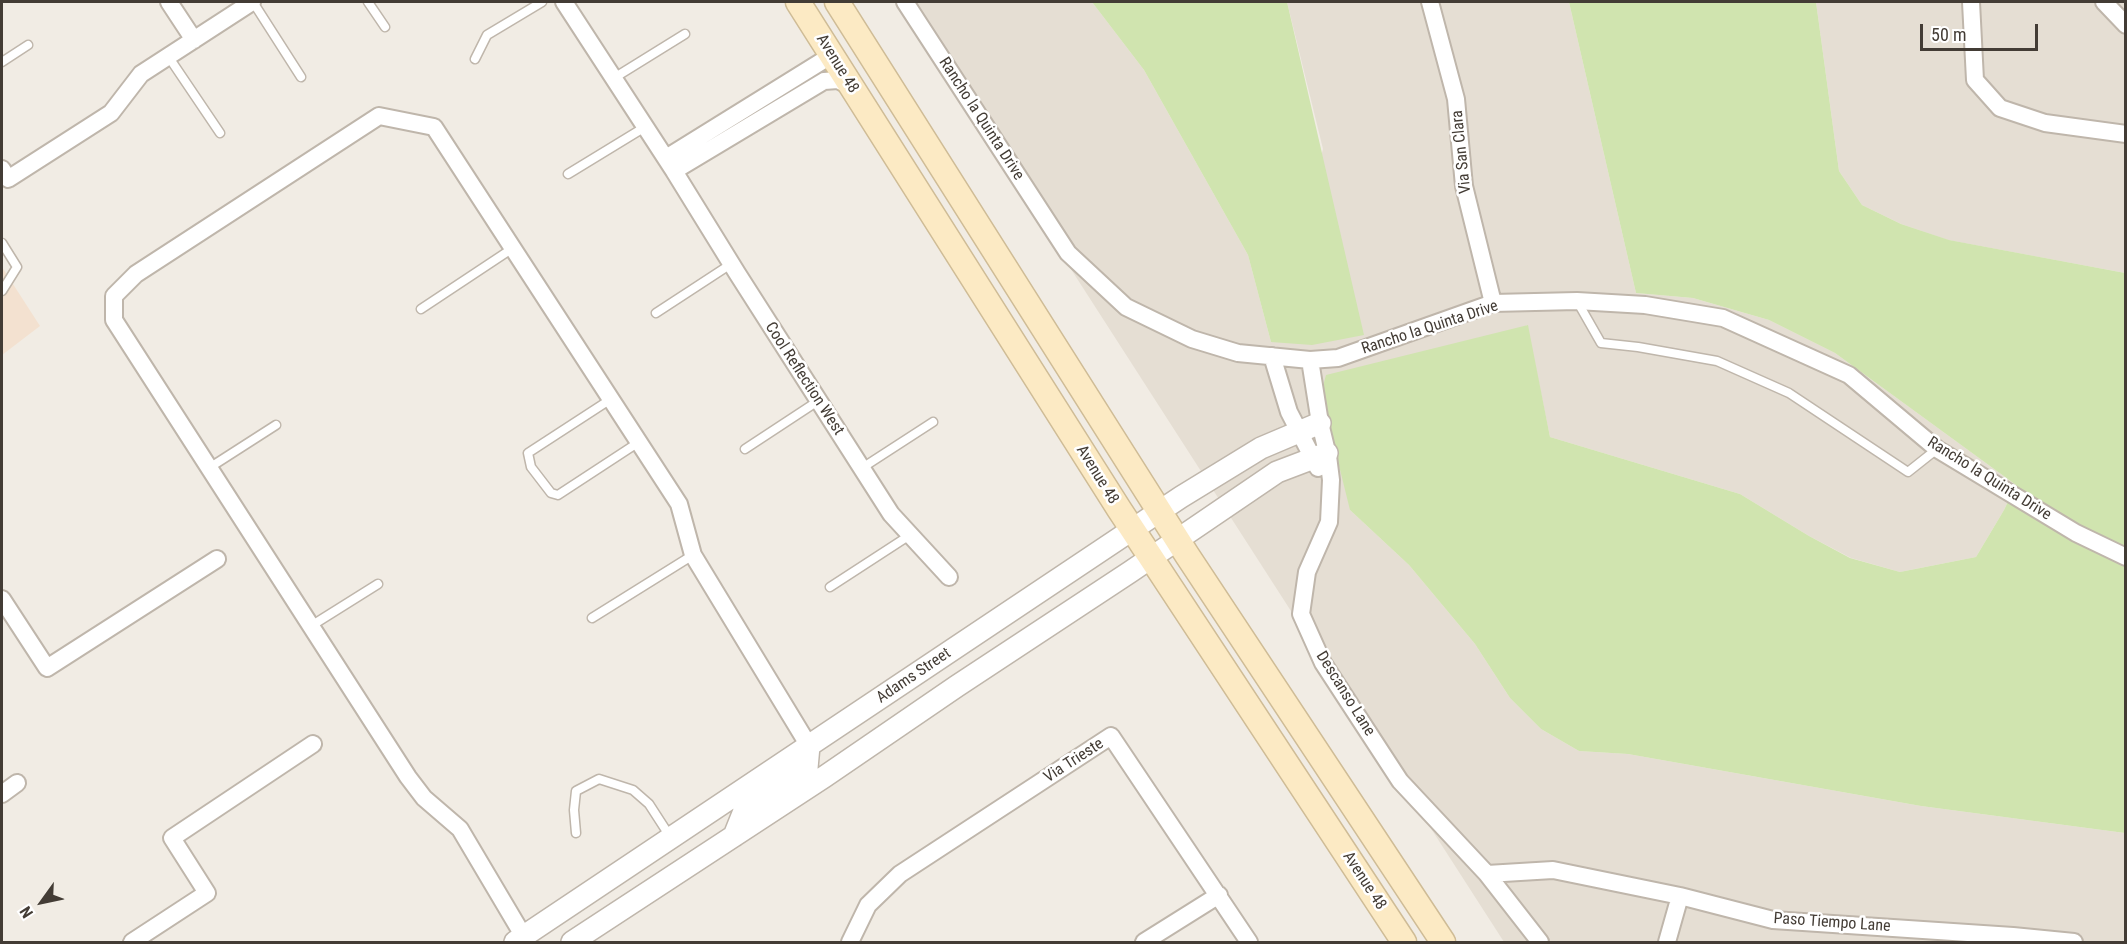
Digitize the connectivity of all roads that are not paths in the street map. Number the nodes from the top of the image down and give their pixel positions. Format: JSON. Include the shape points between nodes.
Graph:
{"nodes":[{"id":1,"x":169,"y":2,"type":"edge"},
{"id":2,"x":253,"y":2,"type":"edge"},
{"id":3,"x":368,"y":2,"type":"edge"},
{"id":4,"x":542,"y":2,"type":"edge"},
{"id":5,"x":564,"y":2,"type":"edge"},
{"id":6,"x":798,"y":2,"type":"edge"},
{"id":7,"x":837,"y":2,"type":"edge"},
{"id":8,"x":905,"y":2,"type":"edge"},
{"id":9,"x":1430,"y":2,"type":"edge"},
{"id":10,"x":1971,"y":2,"type":"edge"},
{"id":11,"x":2104,"y":2,"type":"edge"},
{"id":12,"x":2126,"y":25,"type":"edge"},
{"id":13,"x":385,"y":27,"type":"dead end"},
{"id":14,"x":685,"y":34,"type":"dead end"},
{"id":15,"x":194,"y":40,"type":"junction"},
{"id":16,"x":28,"y":45,"type":"dead end"},
{"id":17,"x":832,"y":55,"type":"junction"},
{"id":18,"x":168,"y":56,"type":"junction"},
{"id":19,"x":475,"y":59,"type":"dead end"},
{"id":20,"x":2,"y":62,"type":"edge"},
{"id":21,"x":301,"y":77,"type":"dead end"},
{"id":22,"x":614,"y":78,"type":"junction"},
{"id":23,"x":852,"y":87,"type":"junction"},
{"id":24,"x":645,"y":127,"type":"junction"},
{"id":25,"x":220,"y":133,"type":"dead end"},
{"id":26,"x":2126,"y":134,"type":"edge"},
{"id":27,"x":670,"y":165,"type":"junction"},
{"id":28,"x":2,"y":169,"type":"edge"},
{"id":29,"x":568,"y":174,"type":"dead end"},
{"id":30,"x":967,"y":207,"type":"junction"},
{"id":31,"x":2,"y":243,"type":"edge"},
{"id":32,"x":513,"y":248,"type":"junction"},
{"id":33,"x":731,"y":264,"type":"junction"},
{"id":34,"x":2,"y":291,"type":"edge"},
{"id":35,"x":1577,"y":301,"type":"junction"},
{"id":36,"x":1494,"y":303,"type":"junction"},
{"id":37,"x":421,"y":309,"type":"dead end"},
{"id":38,"x":656,"y":313,"type":"dead end"},
{"id":39,"x":1272,"y":356,"type":"junction"},
{"id":40,"x":1310,"y":360,"type":"junction"},
{"id":41,"x":611,"y":399,"type":"junction"},
{"id":42,"x":818,"y":401,"type":"junction"},
{"id":43,"x":933,"y":422,"type":"dead end"},
{"id":44,"x":1320,"y":423,"type":"junction"},
{"id":45,"x":276,"y":425,"type":"dead end"},
{"id":46,"x":1298,"y":432,"type":"junction"},
{"id":47,"x":639,"y":442,"type":"junction"},
{"id":48,"x":745,"y":449,"type":"dead end"},
{"id":49,"x":1937,"y":449,"type":"junction"},
{"id":50,"x":1319,"y":455,"type":"junction"},
{"id":51,"x":209,"y":468,"type":"junction"},
{"id":52,"x":862,"y":468,"type":"junction"},
{"id":53,"x":1160,"y":512,"type":"junction"},
{"id":54,"x":1133,"y":530,"type":"junction"},
{"id":55,"x":910,"y":535,"type":"junction"},
{"id":56,"x":1178,"y":539,"type":"junction"},
{"id":57,"x":693,"y":555,"type":"junction"},
{"id":58,"x":2126,"y":557,"type":"edge"},
{"id":59,"x":1151,"y":558,"type":"junction"},
{"id":60,"x":217,"y":559,"type":"dead end"},
{"id":61,"x":949,"y":577,"type":"dead end"},
{"id":62,"x":378,"y":584,"type":"dead end"},
{"id":63,"x":830,"y":587,"type":"dead end"},
{"id":64,"x":2,"y":599,"type":"edge"},
{"id":65,"x":592,"y":618,"type":"dead end"},
{"id":66,"x":311,"y":626,"type":"junction"},
{"id":67,"x":313,"y":744,"type":"dead end"},
{"id":68,"x":809,"y":746,"type":"junction"},
{"id":69,"x":17,"y":783,"type":"dead end"},
{"id":70,"x":2,"y":794,"type":"edge"},
{"id":71,"x":576,"y":833,"type":"dead end"},
{"id":72,"x":734,"y":836,"type":"junction"},
{"id":73,"x":671,"y":838,"type":"junction"},
{"id":74,"x":1487,"y":874,"type":"junction"},
{"id":75,"x":1219,"y":895,"type":"junction"},
{"id":76,"x":1680,"y":896,"type":"junction"},
{"id":77,"x":520,"y":940,"type":"edge"},
{"id":78,"x":132,"y":942,"type":"edge"},
{"id":79,"x":573,"y":942,"type":"edge"},
{"id":80,"x":850,"y":942,"type":"edge"},
{"id":81,"x":1144,"y":942,"type":"edge"},
{"id":82,"x":1249,"y":942,"type":"edge"},
{"id":83,"x":1404,"y":942,"type":"edge"},
{"id":84,"x":1443,"y":942,"type":"edge"},
{"id":85,"x":1540,"y":942,"type":"edge"},
{"id":86,"x":1667,"y":942,"type":"edge"},
{"id":87,"x":2074,"y":942,"type":"edge"}],
"edges":[{"from":1,"to":15,"type":"street"},
{"from":2,"to":15,"type":"street"},
{"from":2,"to":21,"type":"lane"},
{"from":3,"to":13,"type":"lane"},
{"from":4,"to":19,"type":"lane","via":[[487,35]]},
{"from":5,"to":22,"type":"street","name":"Cool Reflection West"},
{"from":6,"to":17,"type":"main road","name":"Avenue 48"},
{"from":7,"to":30,"type":"main road","name":"Avenue 48"},
{"from":8,"to":39,"type":"street","name":"Rancho la Quinta Drive","via":[[1068,253],[1126,307],[1192,339],[1238,353]]},
{"from":9,"to":36,"type":"street","name":"Via San Clara","via":[[1456,99],[1464,186]]},
{"from":10,"to":26,"type":"street","via":[[1975,80],[2000,108],[2045,123]]},
{"from":11,"to":12,"type":"street"},
{"from":14,"to":22,"type":"lane"},
{"from":15,"to":18,"type":"street"},
{"from":16,"to":20,"type":"lane"},
{"from":17,"to":23,"type":"main road","name":"Avenue 48"},
{"from":17,"to":27,"type":"street"},
{"from":17,"to":30,"type":"main road","via":[[845,57],[861,67],[928,173]]},
{"from":18,"to":25,"type":"lane"},
{"from":18,"to":28,"type":"street","via":[[141,74],[111,113],[8,179]]},
{"from":22,"to":24,"type":"street","name":"Cool Reflection West"},
{"from":23,"to":27,"type":"street","via":[[838,80],[824,81]]},
{"from":23,"to":54,"type":"main road","name":"Avenue 48"},
{"from":24,"to":27,"type":"street","name":"Cool Reflection West"},
{"from":24,"to":29,"type":"lane"},
{"from":27,"to":33,"type":"street","name":"Cool Reflection West"},
{"from":30,"to":53,"type":"main road","name":"Avenue 48"},
{"from":31,"to":34,"type":"lane","via":[[17,267]]},
{"from":32,"to":37,"type":"lane"},
{"from":32,"to":41,"type":"street"},
{"from":32,"to":51,"type":"street","via":[[434,127],[379,116],[136,274],[114,296],[114,320]]},
{"from":33,"to":38,"type":"lane"},
{"from":33,"to":42,"type":"street","name":"Cool Reflection West"},
{"from":35,"to":36,"type":"street","name":"Rancho la Quinta Drive"},
{"from":35,"to":49,"type":"street","name":"Rancho la Quinta Drive","via":[[1645,305],[1723,318],[1849,375]]},
{"from":35,"to":49,"type":"lane","via":[[1601,343],[1717,361],[1789,393],[1908,472]]},
{"from":36,"to":40,"type":"street","name":"Rancho la Quinta Drive","via":[[1338,358]]},
{"from":39,"to":40,"type":"street","name":"Rancho la Quinta Drive"},
{"from":39,"to":46,"type":"street"},
{"from":40,"to":44,"type":"street"},
{"from":41,"to":47,"type":"street"},
{"from":41,"to":47,"type":"lane","via":[[528,453],[531,467],[551,493],[558,495]]},
{"from":42,"to":48,"type":"lane"},
{"from":42,"to":52,"type":"street","name":"Cool Reflection West"},
{"from":43,"to":52,"type":"lane"},
{"from":44,"to":46,"type":"street","name":"Adams Street"},
{"from":44,"to":50,"type":"street"},
{"from":45,"to":51,"type":"lane"},
{"from":46,"to":50,"type":"street"},
{"from":46,"to":53,"type":"street","name":"Adams Street","via":[[1261,448]]},
{"from":47,"to":57,"type":"street","via":[[679,504]]},
{"from":49,"to":58,"type":"street","name":"Rancho la Quinta Drive","via":[[2076,533]]},
{"from":50,"to":56,"type":"street","name":"Adams Street","via":[[1277,472]]},
{"from":50,"to":74,"type":"street","name":"Descanso Lane","via":[[1330,490],[1329,522],[1307,573],[1301,614],[1323,663],[1400,781]]},
{"from":51,"to":66,"type":"street"},
{"from":52,"to":55,"type":"street","name":"Cool Reflection West","via":[[891,514]]},
{"from":53,"to":54,"type":"street","name":"Adams Street"},
{"from":53,"to":56,"type":"main road","name":"Avenue 48"},
{"from":54,"to":59,"type":"main road","name":"Avenue 48"},
{"from":54,"to":68,"type":"street","name":"Adams Street"},
{"from":55,"to":61,"type":"street","name":"Cool Reflection West"},
{"from":55,"to":63,"type":"lane"},
{"from":56,"to":59,"type":"street","name":"Adams Street"},
{"from":56,"to":84,"type":"main road","name":"Avenue 48"},
{"from":57,"to":65,"type":"lane"},
{"from":57,"to":68,"type":"street"},
{"from":59,"to":72,"type":"street","name":"Adams Street"},
{"from":59,"to":83,"type":"main road","name":"Avenue 48"},
{"from":60,"to":64,"type":"street","via":[[47,668]]},
{"from":62,"to":66,"type":"lane"},
{"from":66,"to":77,"type":"street","via":[[408,777],[424,798],[460,829]]},
{"from":67,"to":78,"type":"street","via":[[172,838],[207,892]]},
{"from":68,"to":72,"type":"street","via":[[807,768],[744,811]]},
{"from":68,"to":73,"type":"street","name":"Adams Street"},
{"from":69,"to":70,"type":"street"},
{"from":71,"to":73,"type":"lane","via":[[576,791],[599,779],[633,790],[649,804]]},
{"from":72,"to":79,"type":"street","name":"Adams Street"},
{"from":73,"to":77,"type":"street","name":"Adams Street"},
{"from":74,"to":76,"type":"street","name":"Paso Tiempo Lane","via":[[1553,870]]},
{"from":74,"to":85,"type":"street","name":"Descanso Lane"},
{"from":75,"to":80,"type":"street","name":"Via Trieste","via":[[1112,736],[900,874],[868,905]]},
{"from":75,"to":81,"type":"street"},
{"from":75,"to":82,"type":"street","name":"Via Trieste"},
{"from":76,"to":86,"type":"street"},
{"from":76,"to":87,"type":"street","name":"Paso Tiempo Lane","via":[[1773,920]]}]}
